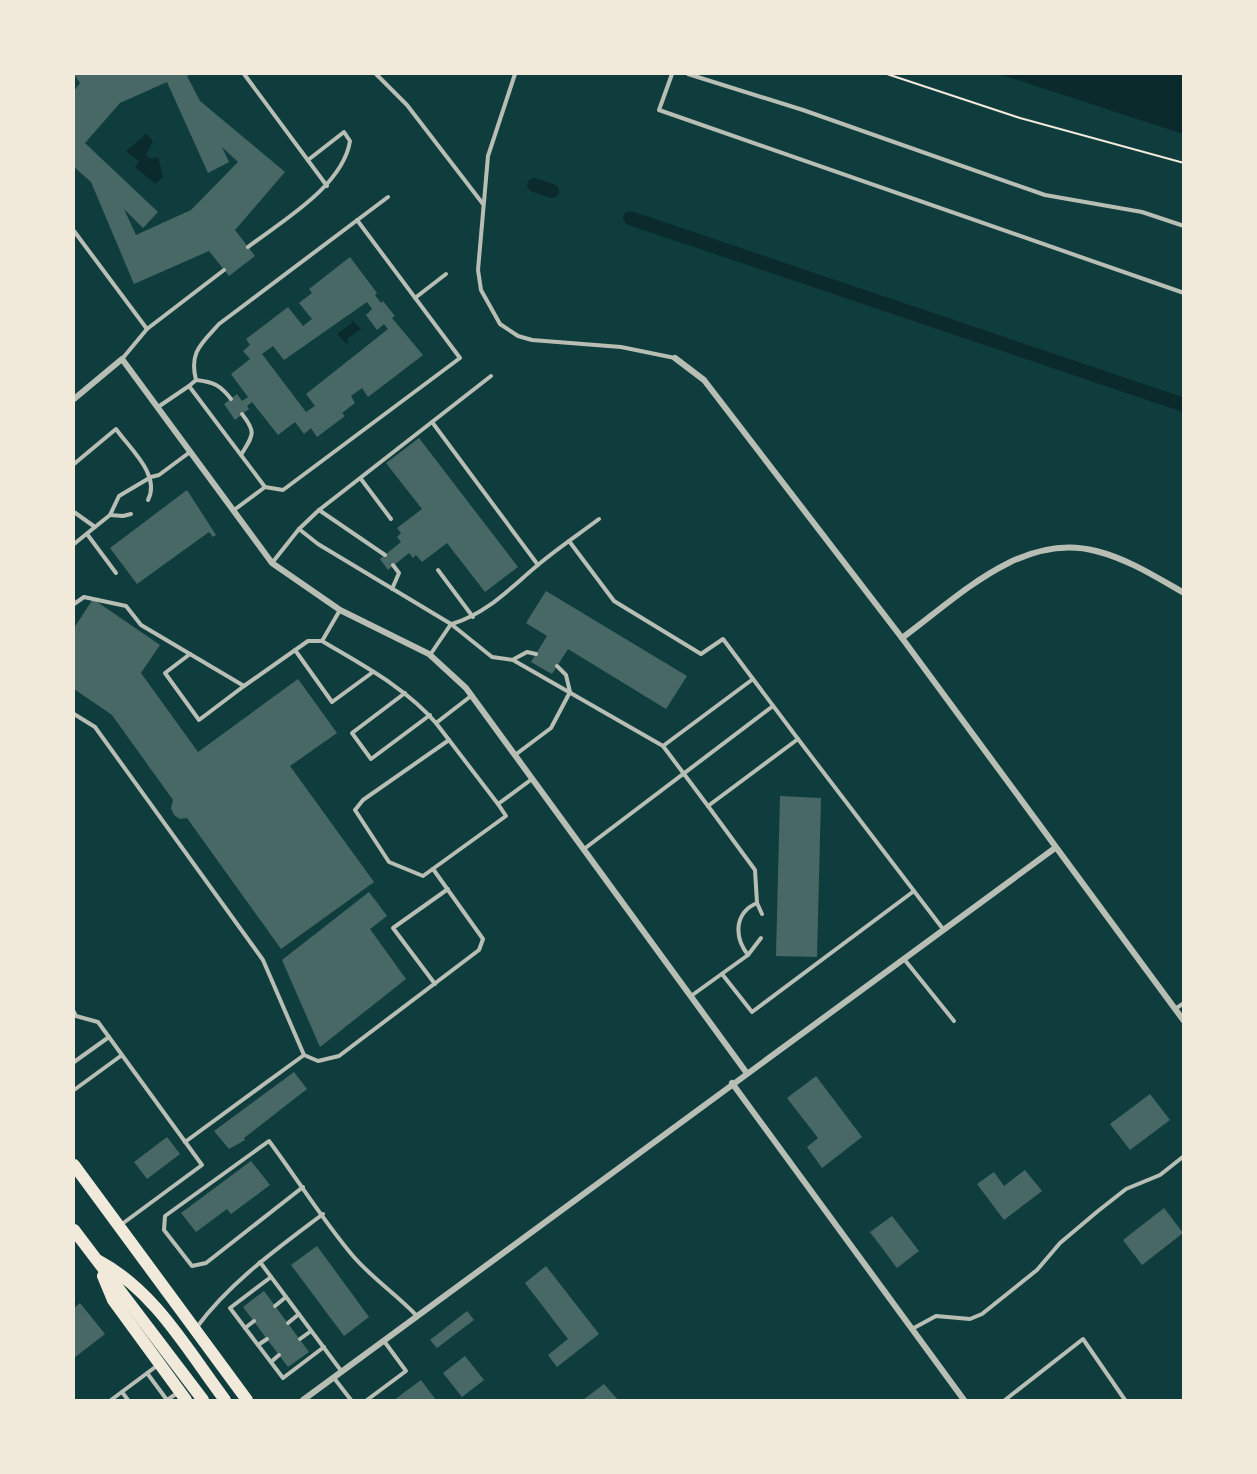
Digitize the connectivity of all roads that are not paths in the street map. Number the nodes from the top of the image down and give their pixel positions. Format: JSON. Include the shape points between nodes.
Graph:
{"nodes":[{"id":1,"x":244,"y":74,"type":"edge"},
{"id":2,"x":376,"y":74,"type":"edge"},
{"id":3,"x":515,"y":74,"type":"edge"},
{"id":4,"x":672,"y":74,"type":"edge"},
{"id":5,"x":688,"y":74,"type":"edge"},
{"id":6,"x":308,"y":160,"type":"junction"},
{"id":7,"x":327,"y":186,"type":"junction"},
{"id":8,"x":388,"y":197,"type":"dead end"},
{"id":9,"x":483,"y":205,"type":"junction"},
{"id":10,"x":357,"y":220,"type":"junction"},
{"id":11,"x":1184,"y":226,"type":"edge"},
{"id":12,"x":74,"y":231,"type":"edge"},
{"id":13,"x":248,"y":247,"type":"dead end"},
{"id":14,"x":224,"y":270,"type":"dead end"},
{"id":15,"x":446,"y":274,"type":"dead end"},
{"id":16,"x":1184,"y":293,"type":"edge"},
{"id":17,"x":415,"y":298,"type":"junction"},
{"id":18,"x":147,"y":329,"type":"junction"},
{"id":19,"x":675,"y":358,"type":"joint"},
{"id":20,"x":122,"y":359,"type":"junction"},
{"id":21,"x":491,"y":376,"type":"dead end"},
{"id":22,"x":196,"y":380,"type":"junction"},
{"id":23,"x":189,"y":386,"type":"junction"},
{"id":24,"x":74,"y":399,"type":"edge"},
{"id":25,"x":231,"y":399,"type":"dead end"},
{"id":26,"x":157,"y":408,"type":"junction"},
{"id":27,"x":242,"y":414,"type":"dead end"},
{"id":28,"x":432,"y":422,"type":"junction"},
{"id":29,"x":190,"y":452,"type":"junction"},
{"id":30,"x":241,"y":455,"type":"junction"},
{"id":31,"x":74,"y":464,"type":"edge"},
{"id":32,"x":151,"y":477,"type":"junction"},
{"id":33,"x":361,"y":479,"type":"junction"},
{"id":34,"x":265,"y":487,"type":"junction"},
{"id":35,"x":148,"y":500,"type":"dead end"},
{"id":36,"x":234,"y":510,"type":"junction"},
{"id":37,"x":319,"y":510,"type":"junction"},
{"id":38,"x":74,"y":512,"type":"edge"},
{"id":39,"x":131,"y":514,"type":"dead end"},
{"id":40,"x":110,"y":515,"type":"junction"},
{"id":41,"x":391,"y":519,"type":"dead end"},
{"id":42,"x":598,"y":519,"type":"dead end"},
{"id":43,"x":95,"y":527,"type":"junction"},
{"id":44,"x":298,"y":529,"type":"junction"},
{"id":45,"x":87,"y":534,"type":"junction"},
{"id":46,"x":569,"y":541,"type":"junction"},
{"id":47,"x":74,"y":544,"type":"edge"},
{"id":48,"x":385,"y":555,"type":"dead end"},
{"id":49,"x":272,"y":563,"type":"junction"},
{"id":50,"x":538,"y":565,"type":"junction"},
{"id":51,"x":393,"y":566,"type":"dead end"},
{"id":52,"x":438,"y":570,"type":"dead end"},
{"id":53,"x":116,"y":573,"type":"dead end"},
{"id":54,"x":392,"y":589,"type":"junction"},
{"id":55,"x":1184,"y":593,"type":"edge"},
{"id":56,"x":74,"y":604,"type":"edge"},
{"id":57,"x":340,"y":610,"type":"junction"},
{"id":58,"x":473,"y":617,"type":"junction"},
{"id":59,"x":451,"y":624,"type":"junction"},
{"id":60,"x":902,"y":638,"type":"junction"},
{"id":61,"x":322,"y":641,"type":"junction"},
{"id":62,"x":295,"y":650,"type":"junction"},
{"id":63,"x":190,"y":654,"type":"junction"},
{"id":64,"x":536,"y":654,"type":"dead end"},
{"id":65,"x":430,"y":655,"type":"junction"},
{"id":66,"x":513,"y":660,"type":"junction"},
{"id":67,"x":557,"y":666,"type":"dead end"},
{"id":68,"x":373,"y":672,"type":"junction"},
{"id":69,"x":753,"y":679,"type":"junction"},
{"id":70,"x":244,"y":686,"type":"junction"},
{"id":71,"x":570,"y":692,"type":"junction"},
{"id":72,"x":405,"y":693,"type":"junction"},
{"id":73,"x":471,"y":696,"type":"junction"},
{"id":74,"x":773,"y":706,"type":"junction"},
{"id":75,"x":74,"y":714,"type":"edge"},
{"id":76,"x":430,"y":715,"type":"junction"},
{"id":77,"x":436,"y":723,"type":"junction"},
{"id":78,"x":798,"y":739,"type":"junction"},
{"id":79,"x":449,"y":740,"type":"junction"},
{"id":80,"x":663,"y":746,"type":"junction"},
{"id":81,"x":515,"y":755,"type":"junction"},
{"id":82,"x":684,"y":774,"type":"junction"},
{"id":83,"x":532,"y":779,"type":"junction"},
{"id":84,"x":498,"y":804,"type":"junction"},
{"id":85,"x":708,"y":806,"type":"junction"},
{"id":86,"x":1055,"y":848,"type":"junction"},
{"id":87,"x":583,"y":849,"type":"junction"},
{"id":88,"x":433,"y":868,"type":"junction"},
{"id":89,"x":448,"y":889,"type":"junction"},
{"id":90,"x":914,"y":891,"type":"junction"},
{"id":91,"x":757,"y":903,"type":"junction"},
{"id":92,"x":762,"y":914,"type":"dead end"},
{"id":93,"x":943,"y":929,"type":"junction"},
{"id":94,"x":761,"y":938,"type":"dead end"},
{"id":95,"x":748,"y":955,"type":"junction"},
{"id":96,"x":904,"y":958,"type":"junction"},
{"id":97,"x":722,"y":974,"type":"junction"},
{"id":98,"x":435,"y":984,"type":"junction"},
{"id":99,"x":691,"y":997,"type":"junction"},
{"id":100,"x":1184,"y":1003,"type":"edge"},
{"id":101,"x":1175,"y":1010,"type":"junction"},
{"id":102,"x":75,"y":1014,"type":"edge"},
{"id":103,"x":74,"y":1021,"type":"edge"},
{"id":104,"x":954,"y":1021,"type":"dead end"},
{"id":105,"x":1184,"y":1022,"type":"edge"},
{"id":106,"x":109,"y":1037,"type":"junction"},
{"id":107,"x":122,"y":1055,"type":"junction"},
{"id":108,"x":304,"y":1055,"type":"junction"},
{"id":109,"x":74,"y":1062,"type":"edge"},
{"id":110,"x":747,"y":1072,"type":"junction"},
{"id":111,"x":732,"y":1083,"type":"junction"},
{"id":112,"x":74,"y":1090,"type":"edge"},
{"id":113,"x":185,"y":1142,"type":"junction"},
{"id":114,"x":1184,"y":1156,"type":"edge"},
{"id":115,"x":74,"y":1165,"type":"edge"},
{"id":116,"x":303,"y":1187,"type":"junction"},
{"id":117,"x":323,"y":1214,"type":"junction"},
{"id":118,"x":119,"y":1227,"type":"junction"},
{"id":119,"x":74,"y":1230,"type":"edge"},
{"id":120,"x":95,"y":1259,"type":"junction"},
{"id":121,"x":260,"y":1262,"type":"junction"},
{"id":122,"x":271,"y":1277,"type":"junction"},
{"id":123,"x":286,"y":1297,"type":"junction"},
{"id":124,"x":275,"y":1306,"type":"dead end"},
{"id":125,"x":299,"y":1314,"type":"junction"},
{"id":126,"x":417,"y":1316,"type":"junction"},
{"id":127,"x":254,"y":1321,"type":"dead end"},
{"id":128,"x":288,"y":1323,"type":"dead end"},
{"id":129,"x":245,"y":1328,"type":"junction"},
{"id":130,"x":195,"y":1330,"type":"junction"},
{"id":131,"x":912,"y":1330,"type":"junction"},
{"id":132,"x":311,"y":1331,"type":"junction"},
{"id":133,"x":267,"y":1339,"type":"dead end"},
{"id":134,"x":300,"y":1339,"type":"dead end"},
{"id":135,"x":384,"y":1341,"type":"junction"},
{"id":136,"x":258,"y":1345,"type":"junction"},
{"id":137,"x":324,"y":1347,"type":"junction"},
{"id":138,"x":279,"y":1355,"type":"dead end"},
{"id":139,"x":270,"y":1362,"type":"junction"},
{"id":140,"x":159,"y":1365,"type":"junction"},
{"id":141,"x":342,"y":1372,"type":"junction"},
{"id":142,"x":147,"y":1373,"type":"junction"},
{"id":143,"x":334,"y":1378,"type":"junction"},
{"id":144,"x":122,"y":1392,"type":"junction"},
{"id":145,"x":182,"y":1396,"type":"edge"},
{"id":146,"x":111,"y":1401,"type":"edge"},
{"id":147,"x":128,"y":1401,"type":"edge"},
{"id":148,"x":167,"y":1401,"type":"edge"},
{"id":149,"x":203,"y":1401,"type":"edge"},
{"id":150,"x":225,"y":1401,"type":"edge"},
{"id":151,"x":247,"y":1401,"type":"edge"},
{"id":152,"x":303,"y":1401,"type":"edge"},
{"id":153,"x":351,"y":1401,"type":"edge"},
{"id":154,"x":367,"y":1401,"type":"edge"},
{"id":155,"x":964,"y":1401,"type":"edge"},
{"id":156,"x":1005,"y":1401,"type":"edge"},
{"id":157,"x":1125,"y":1401,"type":"edge"}],
"edges":[{"from":1,"to":6,"type":"lane"},
{"from":2,"to":9,"type":"lane","via":[[407,105]]},
{"from":3,"to":9,"type":"lane","via":[[488,156]]},
{"from":4,"to":16,"type":"lane","via":[[659,110]]},
{"from":5,"to":11,"type":"lane","via":[[1045,195],[1142,212]]},
{"from":6,"to":7,"type":"lane"},
{"from":6,"to":7,"type":"lane","via":[[344,132],[350,141],[349,151]]},
{"from":7,"to":13,"type":"lane"},
{"from":8,"to":10,"type":"lane"},
{"from":9,"to":19,"type":"lane","via":[[478,270],[481,290],[500,324],[532,340],[621,347]]},
{"from":10,"to":17,"type":"lane"},
{"from":10,"to":22,"type":"lane","via":[[219,324],[197,348],[192,364]]},
{"from":12,"to":18,"type":"lane"},
{"from":14,"to":18,"type":"lane"},
{"from":15,"to":17,"type":"lane"},
{"from":17,"to":34,"type":"lane","via":[[460,358],[283,490]]},
{"from":18,"to":20,"type":"lane"},
{"from":19,"to":60,"type":"street","via":[[704,380]]},
{"from":20,"to":24,"type":"street"},
{"from":20,"to":26,"type":"street"},
{"from":21,"to":28,"type":"lane"},
{"from":22,"to":23,"type":"lane"},
{"from":22,"to":25,"type":"lane","via":[[220,385]]},
{"from":23,"to":26,"type":"lane"},
{"from":23,"to":30,"type":"lane"},
{"from":26,"to":29,"type":"street"},
{"from":27,"to":30,"type":"lane","via":[[252,427],[252,437]]},
{"from":28,"to":33,"type":"lane","via":[[372,466]]},
{"from":28,"to":50,"type":"lane"},
{"from":29,"to":32,"type":"lane"},
{"from":29,"to":36,"type":"street"},
{"from":30,"to":34,"type":"lane"},
{"from":31,"to":32,"type":"lane","via":[[116,429]]},
{"from":32,"to":35,"type":"lane"},
{"from":32,"to":40,"type":"lane","via":[[119,496]]},
{"from":33,"to":37,"type":"lane"},
{"from":33,"to":41,"type":"lane"},
{"from":34,"to":36,"type":"lane"},
{"from":36,"to":49,"type":"street"},
{"from":37,"to":44,"type":"lane"},
{"from":37,"to":48,"type":"lane"},
{"from":38,"to":43,"type":"lane"},
{"from":39,"to":40,"type":"lane"},
{"from":40,"to":43,"type":"lane"},
{"from":42,"to":46,"type":"lane"},
{"from":43,"to":45,"type":"lane"},
{"from":44,"to":49,"type":"lane"},
{"from":44,"to":54,"type":"lane"},
{"from":45,"to":47,"type":"lane"},
{"from":45,"to":53,"type":"lane"},
{"from":46,"to":50,"type":"lane"},
{"from":46,"to":69,"type":"lane","via":[[614,601],[701,654],[723,639]]},
{"from":49,"to":57,"type":"street"},
{"from":50,"to":58,"type":"lane"},
{"from":51,"to":54,"type":"lane","via":[[399,573]]},
{"from":52,"to":58,"type":"lane"},
{"from":54,"to":59,"type":"lane"},
{"from":55,"to":60,"type":"street","via":[[1143,569],[1097,551],[1041,550],[1002,566]]},
{"from":56,"to":63,"type":"lane","via":[[84,597],[126,606],[141,625]]},
{"from":57,"to":61,"type":"lane"},
{"from":57,"to":65,"type":"street"},
{"from":58,"to":59,"type":"lane"},
{"from":59,"to":65,"type":"lane"},
{"from":59,"to":66,"type":"lane","via":[[492,657]]},
{"from":60,"to":86,"type":"street"},
{"from":61,"to":62,"type":"lane","via":[[308,641]]},
{"from":61,"to":68,"type":"lane"},
{"from":62,"to":68,"type":"lane","via":[[332,702]]},
{"from":62,"to":70,"type":"lane"},
{"from":63,"to":70,"type":"lane"},
{"from":63,"to":70,"type":"lane","via":[[165,673],[199,720]]},
{"from":64,"to":66,"type":"lane","via":[[528,652]]},
{"from":65,"to":73,"type":"street"},
{"from":66,"to":71,"type":"lane"},
{"from":67,"to":71,"type":"lane","via":[[566,675]]},
{"from":68,"to":72,"type":"lane"},
{"from":69,"to":74,"type":"lane"},
{"from":69,"to":80,"type":"lane"},
{"from":71,"to":80,"type":"lane"},
{"from":71,"to":81,"type":"lane","via":[[551,728]]},
{"from":72,"to":76,"type":"lane"},
{"from":72,"to":76,"type":"lane","via":[[352,734],[371,759]]},
{"from":73,"to":77,"type":"lane"},
{"from":73,"to":81,"type":"street"},
{"from":74,"to":78,"type":"lane"},
{"from":74,"to":82,"type":"lane"},
{"from":75,"to":108,"type":"lane","via":[[95,727],[263,960]]},
{"from":76,"to":77,"type":"lane"},
{"from":77,"to":79,"type":"lane"},
{"from":78,"to":85,"type":"lane"},
{"from":78,"to":90,"type":"lane"},
{"from":79,"to":84,"type":"lane"},
{"from":79,"to":88,"type":"lane","via":[[363,800],[355,810],[389,862],[423,876]]},
{"from":80,"to":82,"type":"lane"},
{"from":81,"to":83,"type":"street"},
{"from":82,"to":85,"type":"lane"},
{"from":82,"to":87,"type":"lane"},
{"from":83,"to":84,"type":"lane"},
{"from":83,"to":87,"type":"street"},
{"from":84,"to":88,"type":"lane","via":[[506,816]]},
{"from":85,"to":91,"type":"lane","via":[[755,870]]},
{"from":86,"to":93,"type":"street"},
{"from":86,"to":101,"type":"street"},
{"from":87,"to":99,"type":"street"},
{"from":88,"to":89,"type":"lane"},
{"from":89,"to":98,"type":"lane","via":[[483,939],[479,950]]},
{"from":89,"to":98,"type":"lane","via":[[393,928]]},
{"from":90,"to":93,"type":"lane"},
{"from":90,"to":97,"type":"lane","via":[[752,1012]]},
{"from":91,"to":92,"type":"lane"},
{"from":91,"to":95,"type":"lane","via":[[746,908],[738,921],[739,943]]},
{"from":93,"to":96,"type":"street"},
{"from":94,"to":95,"type":"lane"},
{"from":95,"to":97,"type":"lane"},
{"from":96,"to":104,"type":"lane"},
{"from":96,"to":110,"type":"street"},
{"from":97,"to":99,"type":"lane"},
{"from":98,"to":108,"type":"lane","via":[[339,1056],[318,1061]]},
{"from":99,"to":110,"type":"street"},
{"from":100,"to":101,"type":"lane"},
{"from":101,"to":105,"type":"street"},
{"from":102,"to":103,"type":"lane"},
{"from":102,"to":106,"type":"lane","via":[[98,1022]]},
{"from":106,"to":107,"type":"lane"},
{"from":106,"to":109,"type":"lane"},
{"from":107,"to":112,"type":"lane"},
{"from":107,"to":113,"type":"lane"},
{"from":108,"to":113,"type":"lane"},
{"from":110,"to":111,"type":"street"},
{"from":111,"to":126,"type":"street"},
{"from":111,"to":131,"type":"street"},
{"from":113,"to":118,"type":"lane","via":[[202,1165]]},
{"from":114,"to":131,"type":"lane","via":[[1160,1176],[1126,1189],[982,1314],[970,1319],[936,1316]]},
{"from":115,"to":118,"type":"main road"},
{"from":116,"to":116,"type":"lane","via":[[269,1141],[165,1216],[164,1230],[192,1266],[206,1263]]},
{"from":116,"to":117,"type":"lane"},
{"from":117,"to":121,"type":"lane"},
{"from":117,"to":126,"type":"lane","via":[[354,1257]]},
{"from":118,"to":130,"type":"main road"},
{"from":119,"to":120,"type":"main road"},
{"from":120,"to":140,"type":"main road","via":[[113,1300]]},
{"from":120,"to":149,"type":"main road"},
{"from":120,"to":150,"type":"main road","via":[[119,1271],[143,1292]]},
{"from":121,"to":122,"type":"lane"},
{"from":121,"to":130,"type":"lane","via":[[215,1302]]},
{"from":122,"to":123,"type":"lane"},
{"from":122,"to":129,"type":"lane","via":[[230,1308]]},
{"from":123,"to":124,"type":"lane"},
{"from":123,"to":125,"type":"lane"},
{"from":125,"to":128,"type":"lane"},
{"from":125,"to":132,"type":"lane"},
{"from":126,"to":135,"type":"street"},
{"from":127,"to":129,"type":"lane"},
{"from":129,"to":136,"type":"lane"},
{"from":130,"to":151,"type":"main road"},
{"from":131,"to":155,"type":"street"},
{"from":132,"to":134,"type":"lane"},
{"from":132,"to":137,"type":"lane"},
{"from":133,"to":136,"type":"lane"},
{"from":135,"to":141,"type":"street"},
{"from":135,"to":154,"type":"lane","via":[[406,1371]]},
{"from":136,"to":139,"type":"lane"},
{"from":137,"to":139,"type":"lane","via":[[283,1378]]},
{"from":137,"to":141,"type":"lane"},
{"from":138,"to":139,"type":"lane"},
{"from":140,"to":142,"type":"lane"},
{"from":140,"to":145,"type":"main road"},
{"from":141,"to":143,"type":"street"},
{"from":142,"to":144,"type":"lane"},
{"from":142,"to":148,"type":"lane"},
{"from":143,"to":152,"type":"street"},
{"from":143,"to":153,"type":"lane"},
{"from":144,"to":146,"type":"lane"},
{"from":144,"to":147,"type":"lane"},
{"from":145,"to":148,"type":"lane"},
{"from":156,"to":157,"type":"lane","via":[[1083,1339]]}]}
